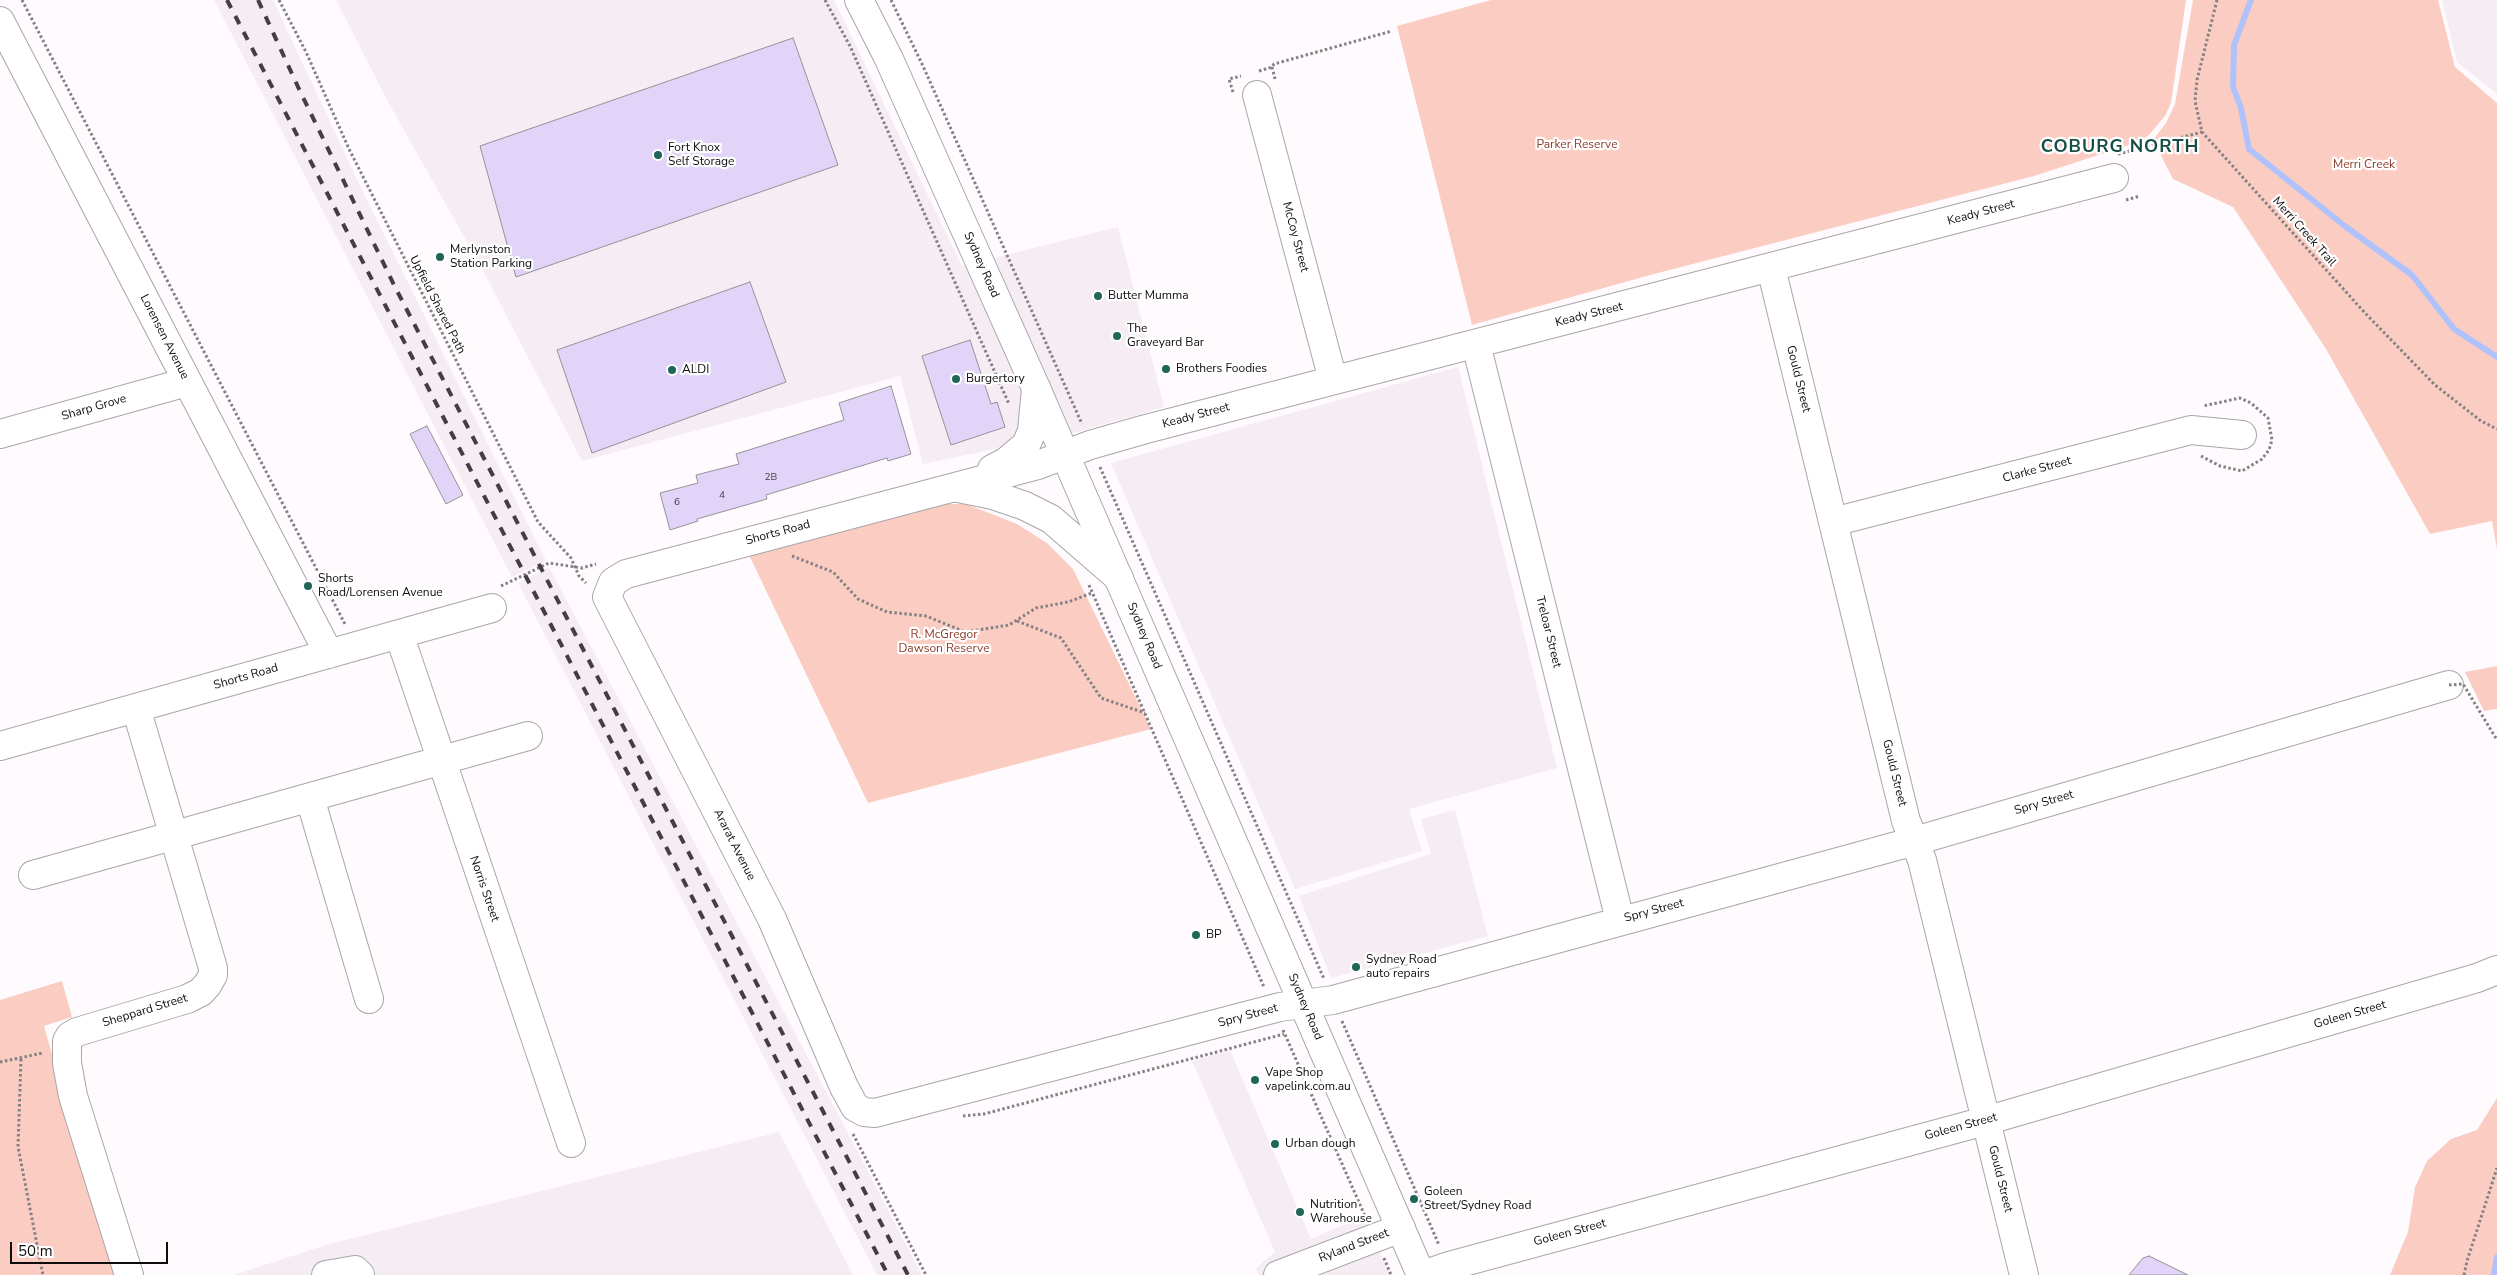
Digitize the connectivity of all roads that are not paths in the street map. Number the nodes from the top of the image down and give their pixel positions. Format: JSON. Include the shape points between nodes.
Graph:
{"nodes":[{"id":1,"x":859,"y":0,"type":"edge"},
{"id":2,"x":0,"y":20,"type":"edge"},
{"id":3,"x":1257,"y":95,"type":"dead end"},
{"id":4,"x":2114,"y":178,"type":"dead end"},
{"id":5,"x":1771,"y":268,"type":"junction"},
{"id":6,"x":1476,"y":344,"type":"junction"},
{"id":7,"x":1333,"y":380,"type":"junction"},
{"id":8,"x":187,"y":382,"type":"junction"},
{"id":9,"x":1036,"y":388,"type":"junction"},
{"id":10,"x":0,"y":434,"type":"edge"},
{"id":11,"x":2242,"y":435,"type":"dead end"},
{"id":12,"x":1065,"y":455,"type":"junction"},
{"id":13,"x":959,"y":484,"type":"junction"},
{"id":14,"x":1833,"y":522,"type":"junction"},
{"id":15,"x":1119,"y":578,"type":"junction"},
{"id":16,"x":609,"y":589,"type":"joint"},
{"id":17,"x":495,"y":598,"type":"road end"},
{"id":18,"x":399,"y":634,"type":"junction"},
{"id":19,"x":328,"y":654,"type":"junction"},
{"id":20,"x":2449,"y":685,"type":"road end"},
{"id":21,"x":136,"y":708,"type":"junction"},
{"id":22,"x":528,"y":736,"type":"dead end"},
{"id":23,"x":0,"y":746,"type":"edge"},
{"id":24,"x":440,"y":760,"type":"junction"},
{"id":25,"x":310,"y":798,"type":"junction"},
{"id":26,"x":174,"y":834,"type":"junction"},
{"id":27,"x":1915,"y":841,"type":"junction"},
{"id":28,"x":33,"y":875,"type":"dead end"},
{"id":29,"x":1620,"y":920,"type":"junction"},
{"id":30,"x":2497,"y":970,"type":"edge"},
{"id":31,"x":369,"y":999,"type":"dead end"},
{"id":32,"x":1304,"y":1004,"type":"junction"},
{"id":33,"x":855,"y":1107,"type":"joint"},
{"id":34,"x":1985,"y":1120,"type":"junction"},
{"id":35,"x":572,"y":1144,"type":"dead end"},
{"id":36,"x":1401,"y":1228,"type":"junction"},
{"id":37,"x":129,"y":1275,"type":"edge"},
{"id":38,"x":326,"y":1275,"type":"edge"},
{"id":39,"x":360,"y":1275,"type":"edge"},
{"id":40,"x":1278,"y":1275,"type":"edge"},
{"id":41,"x":1422,"y":1275,"type":"edge"},
{"id":42,"x":2024,"y":1275,"type":"edge"}],
"edges":[{"from":1,"to":9,"type":"main road","name":"Sydney Road","via":[[889,59]]},
{"from":2,"to":8,"type":"main road","name":"Lorensen Avenue"},
{"from":3,"to":7,"type":"main road","name":"McCoy Street"},
{"from":4,"to":5,"type":"main road","name":"Keady Street"},
{"from":5,"to":6,"type":"main road","name":"Keady Street"},
{"from":5,"to":14,"type":"main road","name":"Gould Street"},
{"from":6,"to":7,"type":"main road","name":"Keady Street"},
{"from":6,"to":29,"type":"main road","name":"Treloar Street"},
{"from":7,"to":12,"type":"main road","name":"Keady Street","via":[[1146,429]]},
{"from":8,"to":10,"type":"main road","name":"Sharp Grove"},
{"from":8,"to":19,"type":"main road","name":"Lorensen Avenue"},
{"from":9,"to":12,"type":"main road","name":"Sydney Road"},
{"from":9,"to":13,"type":"main road","name":"Shorts Road","via":[[1032,431],[1026,445],[1007,461]]},
{"from":11,"to":14,"type":"main road","name":"Clarke Street","via":[[2191,430]]},
{"from":12,"to":13,"type":"main road","name":"Shorts Road","via":[[1038,465]]},
{"from":12,"to":15,"type":"main road","name":"Sydney Road"},
{"from":13,"to":15,"type":"main road","name":"Shorts Road","via":[[1025,506],[1051,520]]},
{"from":13,"to":16,"type":"main road","name":"Shorts Road","via":[[626,574]]},
{"from":14,"to":27,"type":"main road","name":"Gould Street","via":[[1906,821]]},
{"from":15,"to":32,"type":"main road","name":"Sydney Road"},
{"from":16,"to":33,"type":"main road","name":"Ararat Avenue","via":[[607,597],[772,920]]},
{"from":17,"to":18,"type":"main road","name":"Shorts Road"},
{"from":18,"to":19,"type":"main road","name":"Shorts Road"},
{"from":18,"to":24,"type":"main road","name":"Norris Street"},
{"from":19,"to":21,"type":"main road","name":"Shorts Road"},
{"from":20,"to":27,"type":"main road","name":"Spry Street"},
{"from":21,"to":23,"type":"main road","name":"Shorts Road"},
{"from":21,"to":26,"type":"main road","name":"Sheppard Street"},
{"from":22,"to":24,"type":"main road"},
{"from":24,"to":25,"type":"main road"},
{"from":24,"to":35,"type":"main road","name":"Norris Street"},
{"from":25,"to":26,"type":"main road"},
{"from":25,"to":31,"type":"main road"},
{"from":26,"to":28,"type":"main road"},
{"from":26,"to":37,"type":"main road","name":"Sheppard Street","via":[[213,975],[201,992],[187,999],[77,1032],[70,1036],[66,1047],[73,1096]]},
{"from":27,"to":29,"type":"main road","name":"Spry Street"},
{"from":27,"to":34,"type":"main road","name":"Gould Street"},
{"from":29,"to":32,"type":"main road","name":"Spry Street","via":[[1333,1000]]},
{"from":30,"to":34,"type":"main road","name":"Goleen Street"},
{"from":32,"to":33,"type":"main road","name":"Spry Street","via":[[1266,1000],[886,1111],[864,1112]]},
{"from":32,"to":36,"type":"main road","name":"Sydney Road"},
{"from":34,"to":41,"type":"main road","name":"Goleen Street"},
{"from":34,"to":42,"type":"main road","name":"Gould Street"},
{"from":36,"to":40,"type":"main road","name":"Ryland Street"},
{"from":36,"to":41,"type":"main road","name":"Sydney Road"},
{"from":38,"to":39,"type":"main road","via":[[355,1270]]}]}
